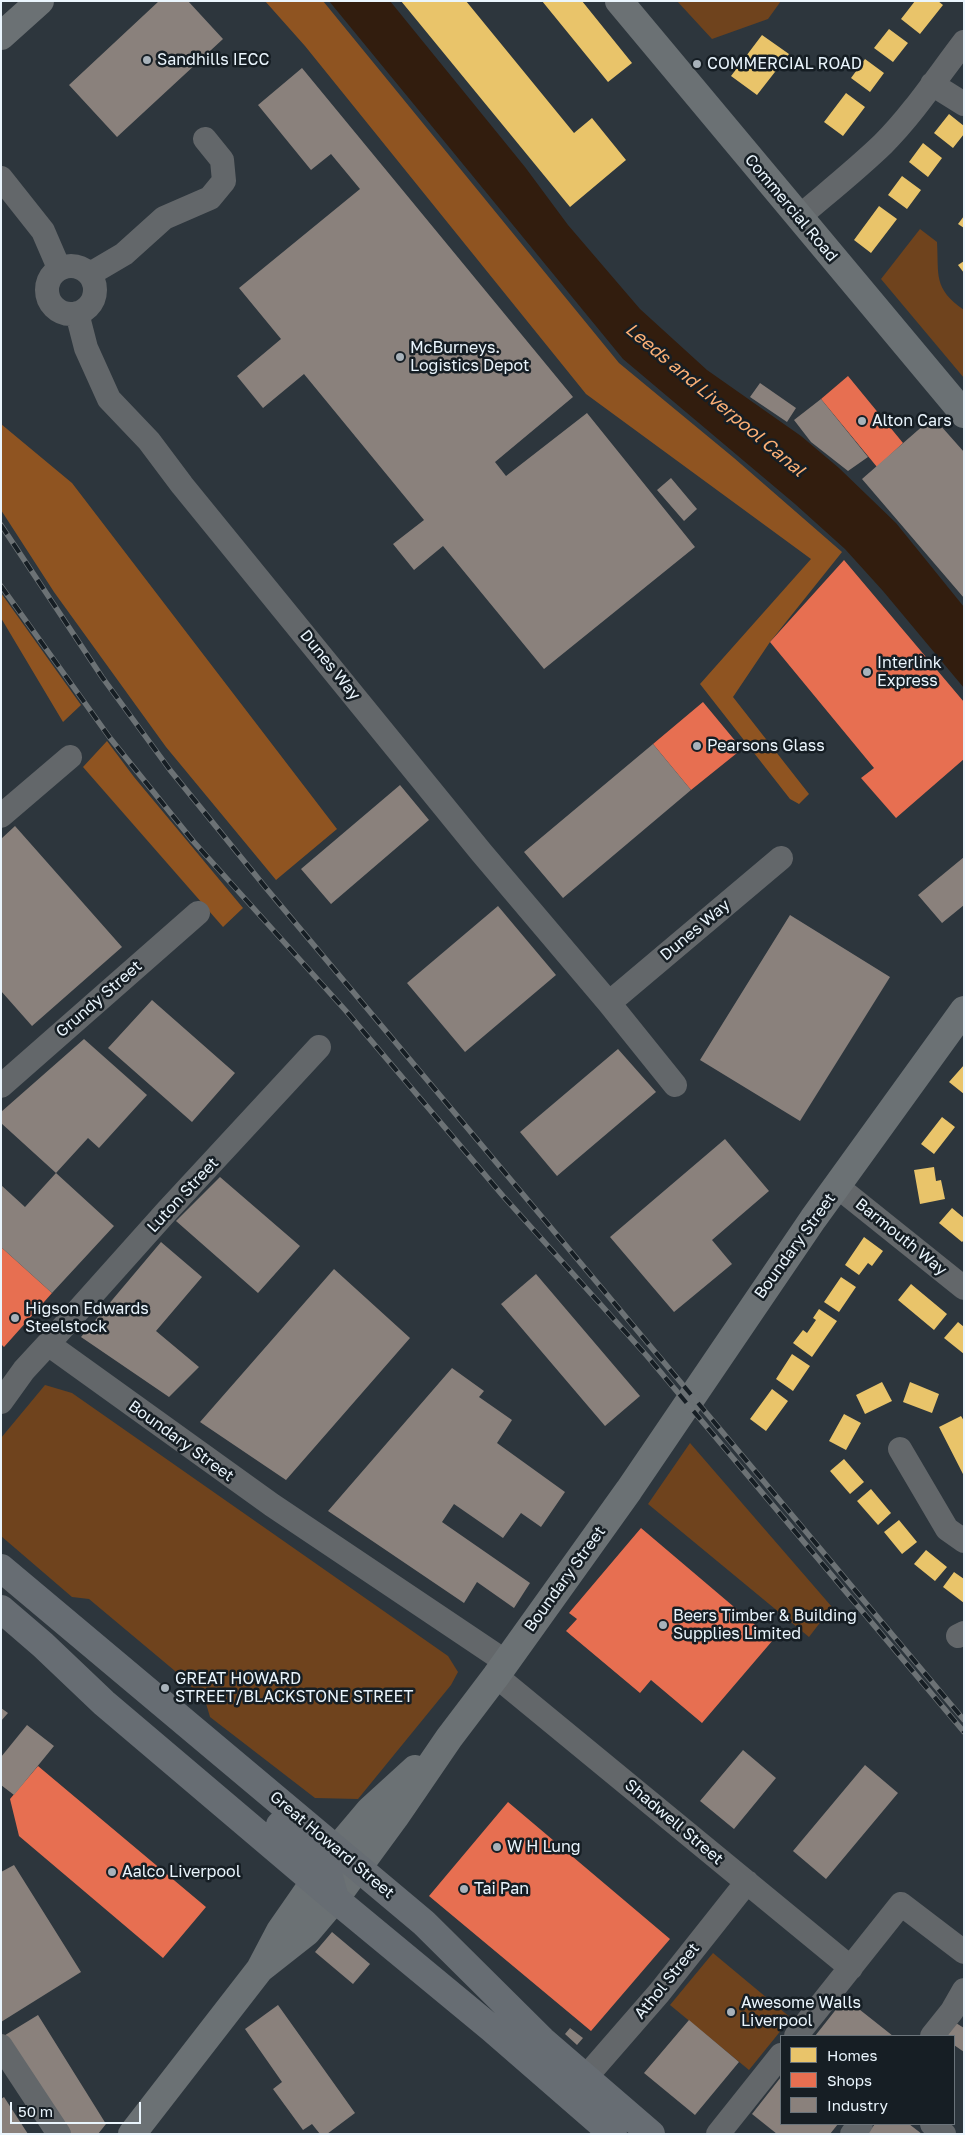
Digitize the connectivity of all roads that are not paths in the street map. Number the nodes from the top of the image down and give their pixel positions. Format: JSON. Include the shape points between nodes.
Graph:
{"nodes":[{"id":1,"x":40,"y":1,"type":"edge"},
{"id":2,"x":619,"y":1,"type":"edge"},
{"id":3,"x":1,"y":36,"type":"edge"},
{"id":4,"x":964,"y":42,"type":"edge"},
{"id":5,"x":932,"y":84,"type":"junction"},
{"id":6,"x":964,"y":104,"type":"edge"},
{"id":7,"x":205,"y":139,"type":"dead end"},
{"id":8,"x":1,"y":178,"type":"edge"},
{"id":9,"x":799,"y":217,"type":"junction"},
{"id":10,"x":59,"y":268,"type":"junction"},
{"id":11,"x":90,"y":274,"type":"junction"},
{"id":12,"x":77,"y":313,"type":"junction"},
{"id":13,"x":964,"y":414,"type":"edge"},
{"id":14,"x":70,"y":757,"type":"dead end"},
{"id":15,"x":1,"y":816,"type":"edge"},
{"id":16,"x":781,"y":858,"type":"dead end"},
{"id":17,"x":198,"y":913,"type":"dead end"},
{"id":18,"x":609,"y":1003,"type":"junction"},
{"id":19,"x":963,"y":1014,"type":"edge"},
{"id":20,"x":319,"y":1047,"type":"dead end"},
{"id":21,"x":676,"y":1085,"type":"dead end"},
{"id":22,"x":1,"y":1086,"type":"edge"},
{"id":23,"x":838,"y":1186,"type":"junction"},
{"id":24,"x":964,"y":1288,"type":"edge"},
{"id":25,"x":48,"y":1344,"type":"junction"},
{"id":26,"x":24,"y":1370,"type":"junction"},
{"id":27,"x":1,"y":1388,"type":"edge"},
{"id":28,"x":1,"y":1402,"type":"edge"},
{"id":29,"x":900,"y":1449,"type":"dead end"},
{"id":30,"x":964,"y":1541,"type":"edge"},
{"id":31,"x":1,"y":1568,"type":"edge"},
{"id":32,"x":1,"y":1609,"type":"edge"},
{"id":33,"x":501,"y":1669,"type":"junction"},
{"id":34,"x":336,"y":1875,"type":"junction"},
{"id":35,"x":747,"y":1882,"type":"junction"},
{"id":36,"x":964,"y":1952,"type":"edge"},
{"id":37,"x":851,"y":1968,"type":"junction"},
{"id":38,"x":964,"y":1990,"type":"edge"},
{"id":39,"x":797,"y":2035,"type":"edge"},
{"id":40,"x":933,"y":2035,"type":"edge"},
{"id":41,"x":1,"y":2046,"type":"edge"},
{"id":42,"x":780,"y":2055,"type":"edge"},
{"id":43,"x":585,"y":2078,"type":"junction"},
{"id":44,"x":933,"y":2125,"type":"edge"},
{"id":45,"x":59,"y":2134,"type":"edge"},
{"id":46,"x":132,"y":2134,"type":"edge"},
{"id":47,"x":613,"y":2134,"type":"edge"},
{"id":48,"x":651,"y":2134,"type":"edge"},
{"id":49,"x":718,"y":2134,"type":"edge"},
{"id":50,"x":944,"y":2134,"type":"edge"}],
"edges":[{"from":1,"to":3,"type":"main road"},
{"from":2,"to":9,"type":"main road","name":"Commercial Road"},
{"from":4,"to":5,"type":"street"},
{"from":5,"to":6,"type":"street"},
{"from":5,"to":9,"type":"street","via":[[884,143]]},
{"from":7,"to":11,"type":"street","via":[[222,160],[224,180],[210,198],[164,218],[124,254]]},
{"from":8,"to":10,"type":"street","via":[[43,231]]},
{"from":9,"to":13,"type":"main road","name":"Commercial Road"},
{"from":10,"to":11,"type":"street","via":[[76,266]]},
{"from":10,"to":12,"type":"street","via":[[48,281],[48,298],[65,314]]},
{"from":11,"to":12,"type":"street","via":[[94,280],[95,296],[87,308]]},
{"from":12,"to":18,"type":"street","name":"Dunes Way","via":[[86,348],[109,399],[149,441],[481,852]]},
{"from":14,"to":15,"type":"street"},
{"from":16,"to":18,"type":"street","name":"Dunes Way"},
{"from":17,"to":22,"type":"street","name":"Grundy Street"},
{"from":18,"to":21,"type":"street","name":"Dunes Way"},
{"from":19,"to":23,"type":"main road","name":"Boundary Street"},
{"from":20,"to":25,"type":"street","name":"Luton Street"},
{"from":23,"to":24,"type":"street","name":"Barmouth Way"},
{"from":23,"to":33,"type":"main road","name":"Boundary Street","via":[[629,1490]]},
{"from":25,"to":26,"type":"street"},
{"from":25,"to":33,"type":"street","name":"Boundary Street"},
{"from":26,"to":27,"type":"street"},
{"from":26,"to":28,"type":"street"},
{"from":29,"to":30,"type":"street","via":[[947,1529]]},
{"from":31,"to":34,"type":"highway","name":"Great Howard Street","via":[[169,1709]]},
{"from":32,"to":34,"type":"highway","name":"Great Howard Street","via":[[104,1703]]},
{"from":33,"to":34,"type":"main road","via":[[449,1738],[370,1810]]},
{"from":33,"to":35,"type":"street","name":"Shadwell Street"},
{"from":34,"to":43,"type":"highway","name":"Great Howard Street","via":[[424,1923]]},
{"from":34,"to":46,"type":"main road","via":[[307,1932],[260,1969]]},
{"from":34,"to":47,"type":"highway","name":"Great Howard Street","via":[[490,2028]]},
{"from":35,"to":37,"type":"street","name":"Shadwell Street"},
{"from":35,"to":43,"type":"street","name":"Athol Street"},
{"from":36,"to":37,"type":"street","via":[[901,1904]]},
{"from":37,"to":39,"type":"street"},
{"from":38,"to":40,"type":"street"},
{"from":41,"to":45,"type":"street"},
{"from":42,"to":49,"type":"street"},
{"from":43,"to":48,"type":"highway","name":"Great Howard Street"},
{"from":44,"to":50,"type":"street"}]}
